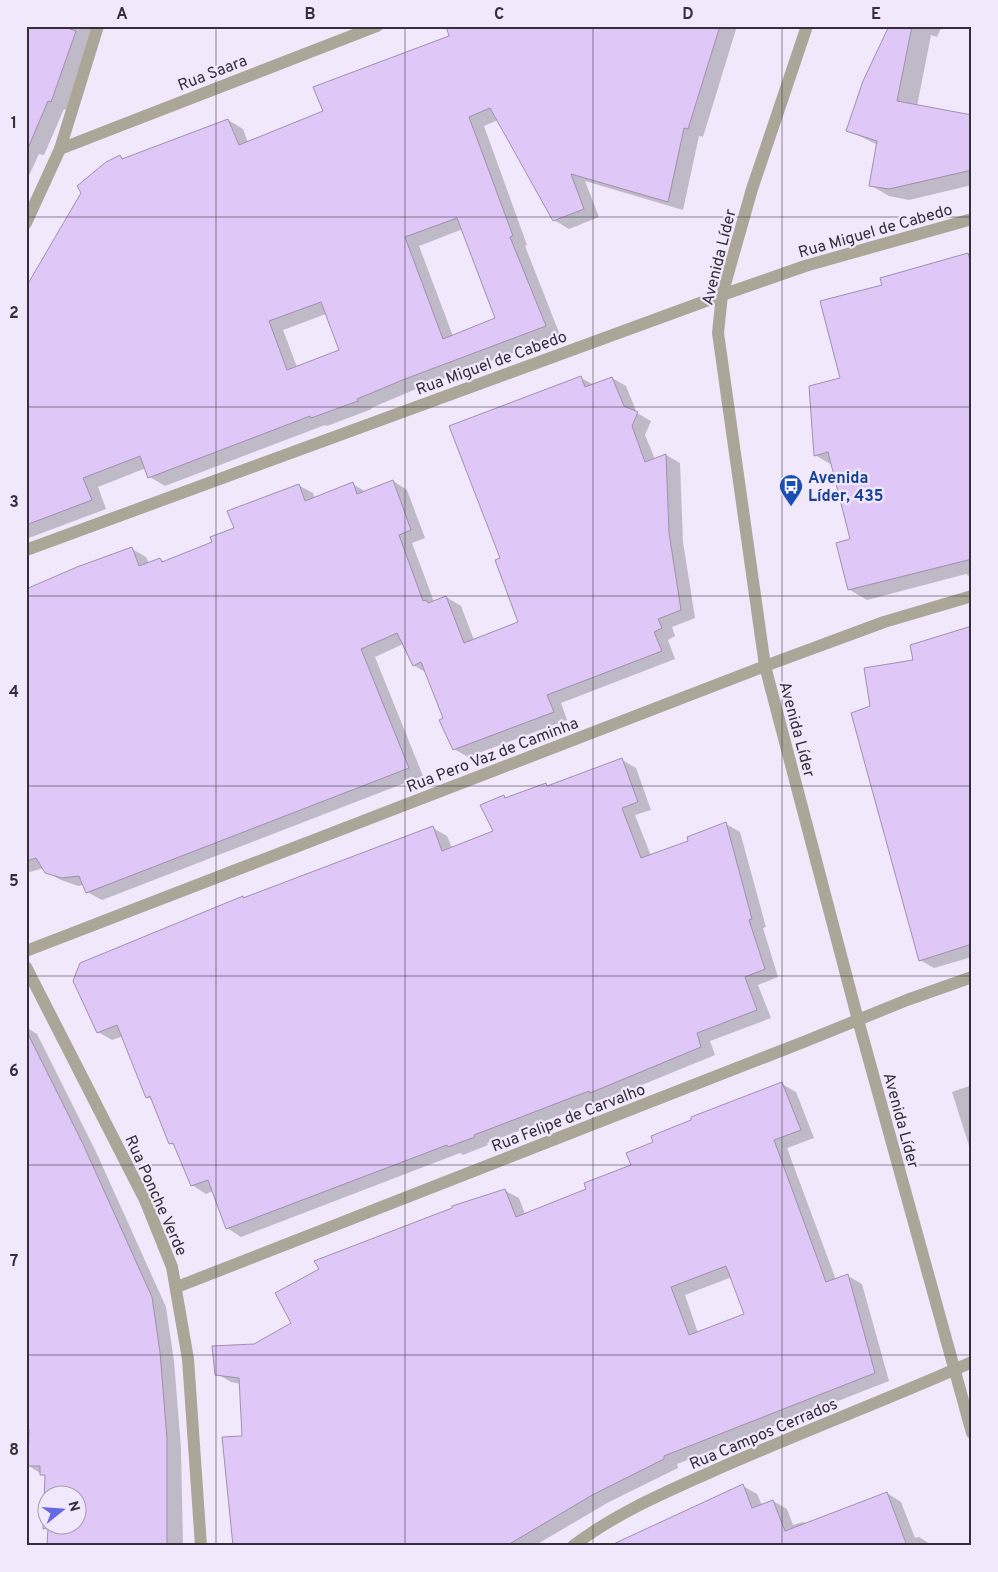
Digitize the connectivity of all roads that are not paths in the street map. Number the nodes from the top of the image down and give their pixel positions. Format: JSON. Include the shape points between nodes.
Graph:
{"nodes":[{"id":1,"x":98,"y":26,"type":"edge"},
{"id":2,"x":377,"y":26,"type":"edge"},
{"id":3,"x":807,"y":26,"type":"edge"},
{"id":4,"x":60,"y":149,"type":"junction"},
{"id":5,"x":972,"y":219,"type":"edge"},
{"id":6,"x":26,"y":223,"type":"edge"},
{"id":7,"x":722,"y":295,"type":"junction"},
{"id":8,"x":26,"y":550,"type":"edge"},
{"id":9,"x":972,"y":596,"type":"edge"},
{"id":10,"x":765,"y":666,"type":"junction"},
{"id":11,"x":26,"y":951,"type":"edge"},
{"id":12,"x":26,"y":967,"type":"edge"},
{"id":13,"x":972,"y":977,"type":"edge"},
{"id":14,"x":858,"y":1020,"type":"junction"},
{"id":15,"x":177,"y":1287,"type":"junction"},
{"id":16,"x":972,"y":1362,"type":"edge"},
{"id":17,"x":954,"y":1370,"type":"junction"},
{"id":18,"x":972,"y":1433,"type":"edge"},
{"id":19,"x":200,"y":1546,"type":"edge"},
{"id":20,"x":573,"y":1546,"type":"edge"}],
"edges":[{"from":1,"to":4,"type":"street"},
{"from":2,"to":4,"type":"street","name":"Rua Saara"},
{"from":3,"to":7,"type":"street","name":"Avenida Líder","via":[[752,189]]},
{"from":4,"to":6,"type":"street"},
{"from":5,"to":7,"type":"street","name":"Rua Miguel de Cabedo","via":[[805,266]]},
{"from":7,"to":8,"type":"street","name":"Rua Miguel de Cabedo"},
{"from":7,"to":10,"type":"street","name":"Avenida Líder","via":[[718,333]]},
{"from":9,"to":10,"type":"street","name":"Rua Pero Vaz de Caminha","via":[[884,622]]},
{"from":10,"to":11,"type":"street","name":"Rua Pero Vaz de Caminha"},
{"from":10,"to":14,"type":"street","name":"Avenida Líder"},
{"from":12,"to":15,"type":"street","name":"Rua Ponche Verde","via":[[145,1200]]},
{"from":13,"to":14,"type":"street","name":"Rua Felipe de Carvalho"},
{"from":14,"to":15,"type":"street","name":"Rua Felipe de Carvalho"},
{"from":14,"to":17,"type":"street","name":"Avenida Líder"},
{"from":15,"to":19,"type":"street","name":"Rua Ponche Verde","via":[[188,1359]]},
{"from":16,"to":17,"type":"street","name":"Rua Campos Cerrados"},
{"from":17,"to":18,"type":"street","name":"Avenida Líder"},
{"from":17,"to":20,"type":"street","name":"Rua Campos Cerrados","via":[[771,1445],[644,1502],[598,1527]]}]}
